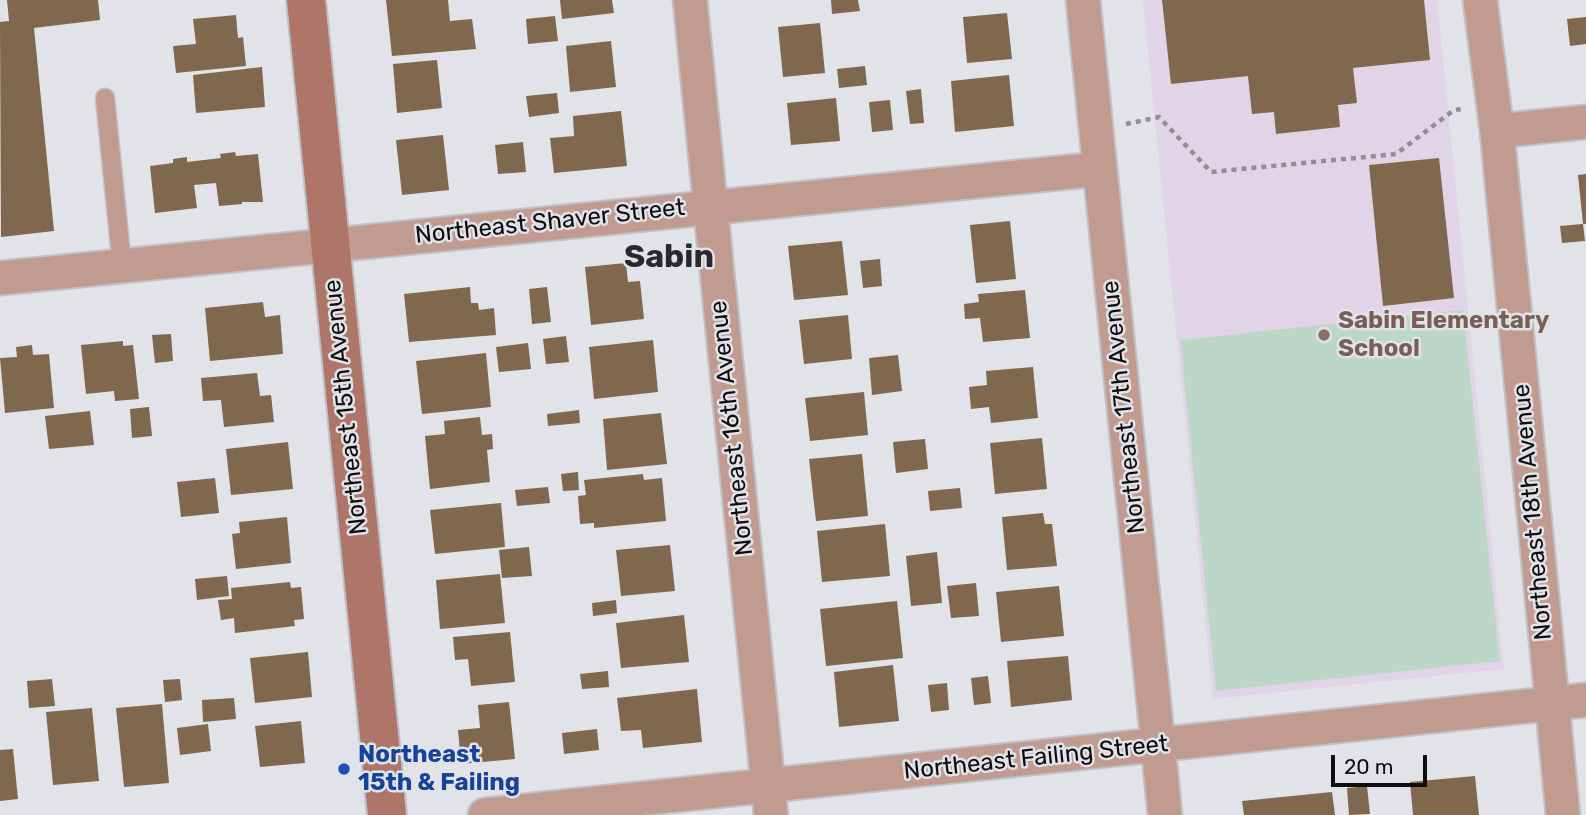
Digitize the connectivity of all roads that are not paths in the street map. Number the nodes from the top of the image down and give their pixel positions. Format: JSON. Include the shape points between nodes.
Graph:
{"nodes":[{"id":1,"x":306,"y":0,"type":"edge"},
{"id":2,"x":690,"y":0,"type":"edge"},
{"id":3,"x":1083,"y":0,"type":"edge"},
{"id":4,"x":1480,"y":0,"type":"edge"},
{"id":5,"x":105,"y":98,"type":"dead end"},
{"id":6,"x":1495,"y":118,"type":"junction"},
{"id":7,"x":1586,"y":122,"type":"edge"},
{"id":8,"x":1100,"y":169,"type":"junction"},
{"id":9,"x":710,"y":205,"type":"junction"},
{"id":10,"x":330,"y":246,"type":"junction"},
{"id":11,"x":122,"y":266,"type":"junction"},
{"id":12,"x":0,"y":278,"type":"edge"},
{"id":13,"x":1586,"y":700,"type":"edge"},
{"id":14,"x":1552,"y":703,"type":"junction"},
{"id":15,"x":1158,"y":746,"type":"junction"},
{"id":16,"x":769,"y":800,"type":"edge"},
{"id":17,"x":387,"y":815,"type":"edge"},
{"id":18,"x":485,"y":815,"type":"edge"},
{"id":19,"x":1165,"y":815,"type":"edge"},
{"id":20,"x":1563,"y":815,"type":"edge"}],
"edges":[{"from":1,"to":10,"type":"street","name":"Northeast 15th Avenue"},
{"from":2,"to":9,"type":"street","name":"Northeast 16th Avenue"},
{"from":3,"to":8,"type":"street","name":"Northeast 17th Avenue"},
{"from":4,"to":6,"type":"street","name":"Northeast 18th Avenue"},
{"from":5,"to":11,"type":"lane"},
{"from":6,"to":7,"type":"street"},
{"from":6,"to":14,"type":"street","name":"Northeast 18th Avenue"},
{"from":8,"to":9,"type":"street","name":"Northeast Shaver Street"},
{"from":8,"to":15,"type":"street","name":"Northeast 17th Avenue"},
{"from":9,"to":10,"type":"street","name":"Northeast Shaver Street"},
{"from":9,"to":16,"type":"street","name":"Northeast 16th Avenue"},
{"from":10,"to":11,"type":"street","name":"Northeast Shaver Street"},
{"from":10,"to":17,"type":"street","name":"Northeast 15th Avenue"},
{"from":11,"to":12,"type":"street","name":"Northeast Shaver Street"},
{"from":13,"to":14,"type":"street","name":"Northeast Failing Street"},
{"from":14,"to":15,"type":"street","name":"Northeast Failing Street"},
{"from":14,"to":20,"type":"street","name":"Northeast 18th Avenue"},
{"from":15,"to":16,"type":"street","name":"Northeast Failing Street"},
{"from":15,"to":19,"type":"street","name":"Northeast 17th Avenue"},
{"from":16,"to":18,"type":"street","name":"Northeast Failing Street"}]}
